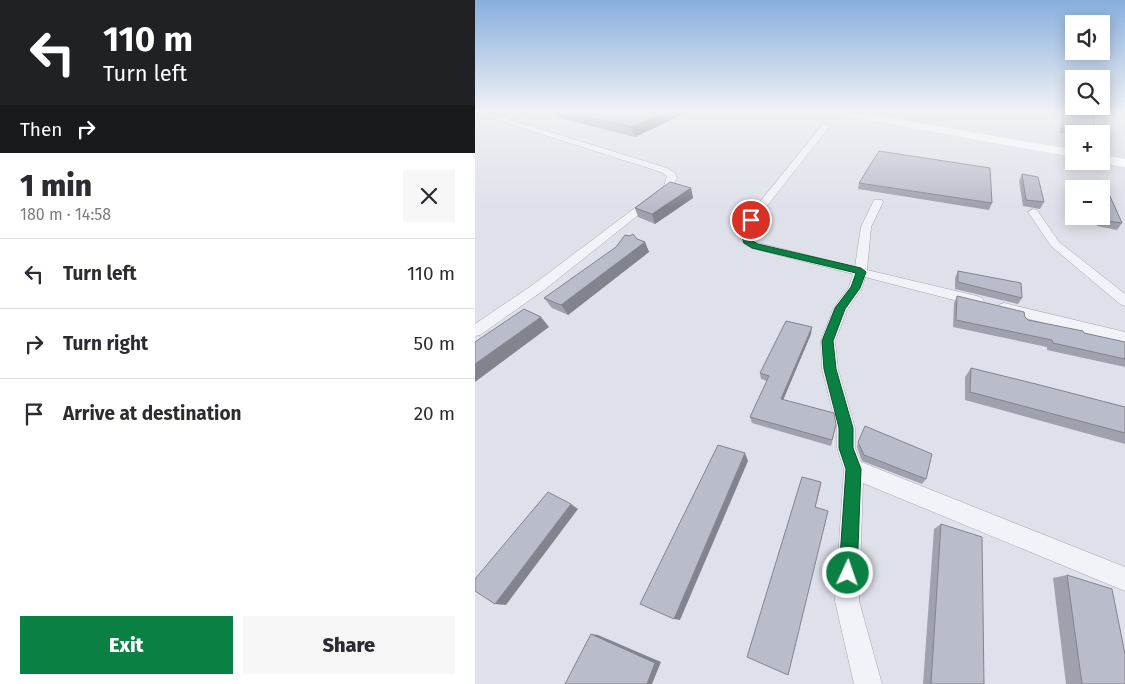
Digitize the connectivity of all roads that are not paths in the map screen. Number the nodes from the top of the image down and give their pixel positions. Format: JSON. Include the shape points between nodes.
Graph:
{"nodes":[{"id":1,"x":578,"y":143,"type":"edge"},
{"id":2,"x":812,"y":143,"type":"edge"},
{"id":3,"x":1013,"y":143,"type":"edge"},
{"id":4,"x":1044,"y":143,"type":"edge"},
{"id":5,"x":1065,"y":146,"type":"edge"},
{"id":6,"x":1065,"y":152,"type":"edge"},
{"id":7,"x":1110,"y":154,"type":"edge"},
{"id":8,"x":1125,"y":157,"type":"edge"},
{"id":9,"x":1110,"y":160,"type":"edge"},
{"id":10,"x":1125,"y":163,"type":"edge"},
{"id":11,"x":878,"y":202,"type":"dead end"},
{"id":12,"x":1033,"y":212,"type":"dead end"},
{"id":13,"x":861,"y":272,"type":"junction"},
{"id":14,"x":1125,"y":301,"type":"edge"},
{"id":15,"x":475,"y":331,"type":"edge"},
{"id":16,"x":1125,"y":338,"type":"edge"},
{"id":17,"x":854,"y":469,"type":"junction"},
{"id":18,"x":1125,"y":578,"type":"edge"},
{"id":19,"x":868,"y":684,"type":"edge"}],
"edges":[{"from":1,"to":15,"type":"street","via":[[665,170],[672,178],[668,187],[539,287]]},
{"from":2,"to":13,"type":"street","via":[[751,220],[745,234],[747,241],[755,246]]},
{"from":3,"to":6,"type":"street"},
{"from":4,"to":5,"type":"street"},
{"from":7,"to":8,"type":"street"},
{"from":9,"to":10,"type":"street"},
{"from":11,"to":13,"type":"street","via":[[866,227]]},
{"from":12,"to":14,"type":"street","via":[[1055,244]]},
{"from":13,"to":16,"type":"street"},
{"from":13,"to":17,"type":"street","via":[[855,288],[840,308],[828,341],[830,369],[846,428],[846,448]]},
{"from":17,"to":18,"type":"street"},
{"from":17,"to":19,"type":"street","via":[[847,601]]}]}
